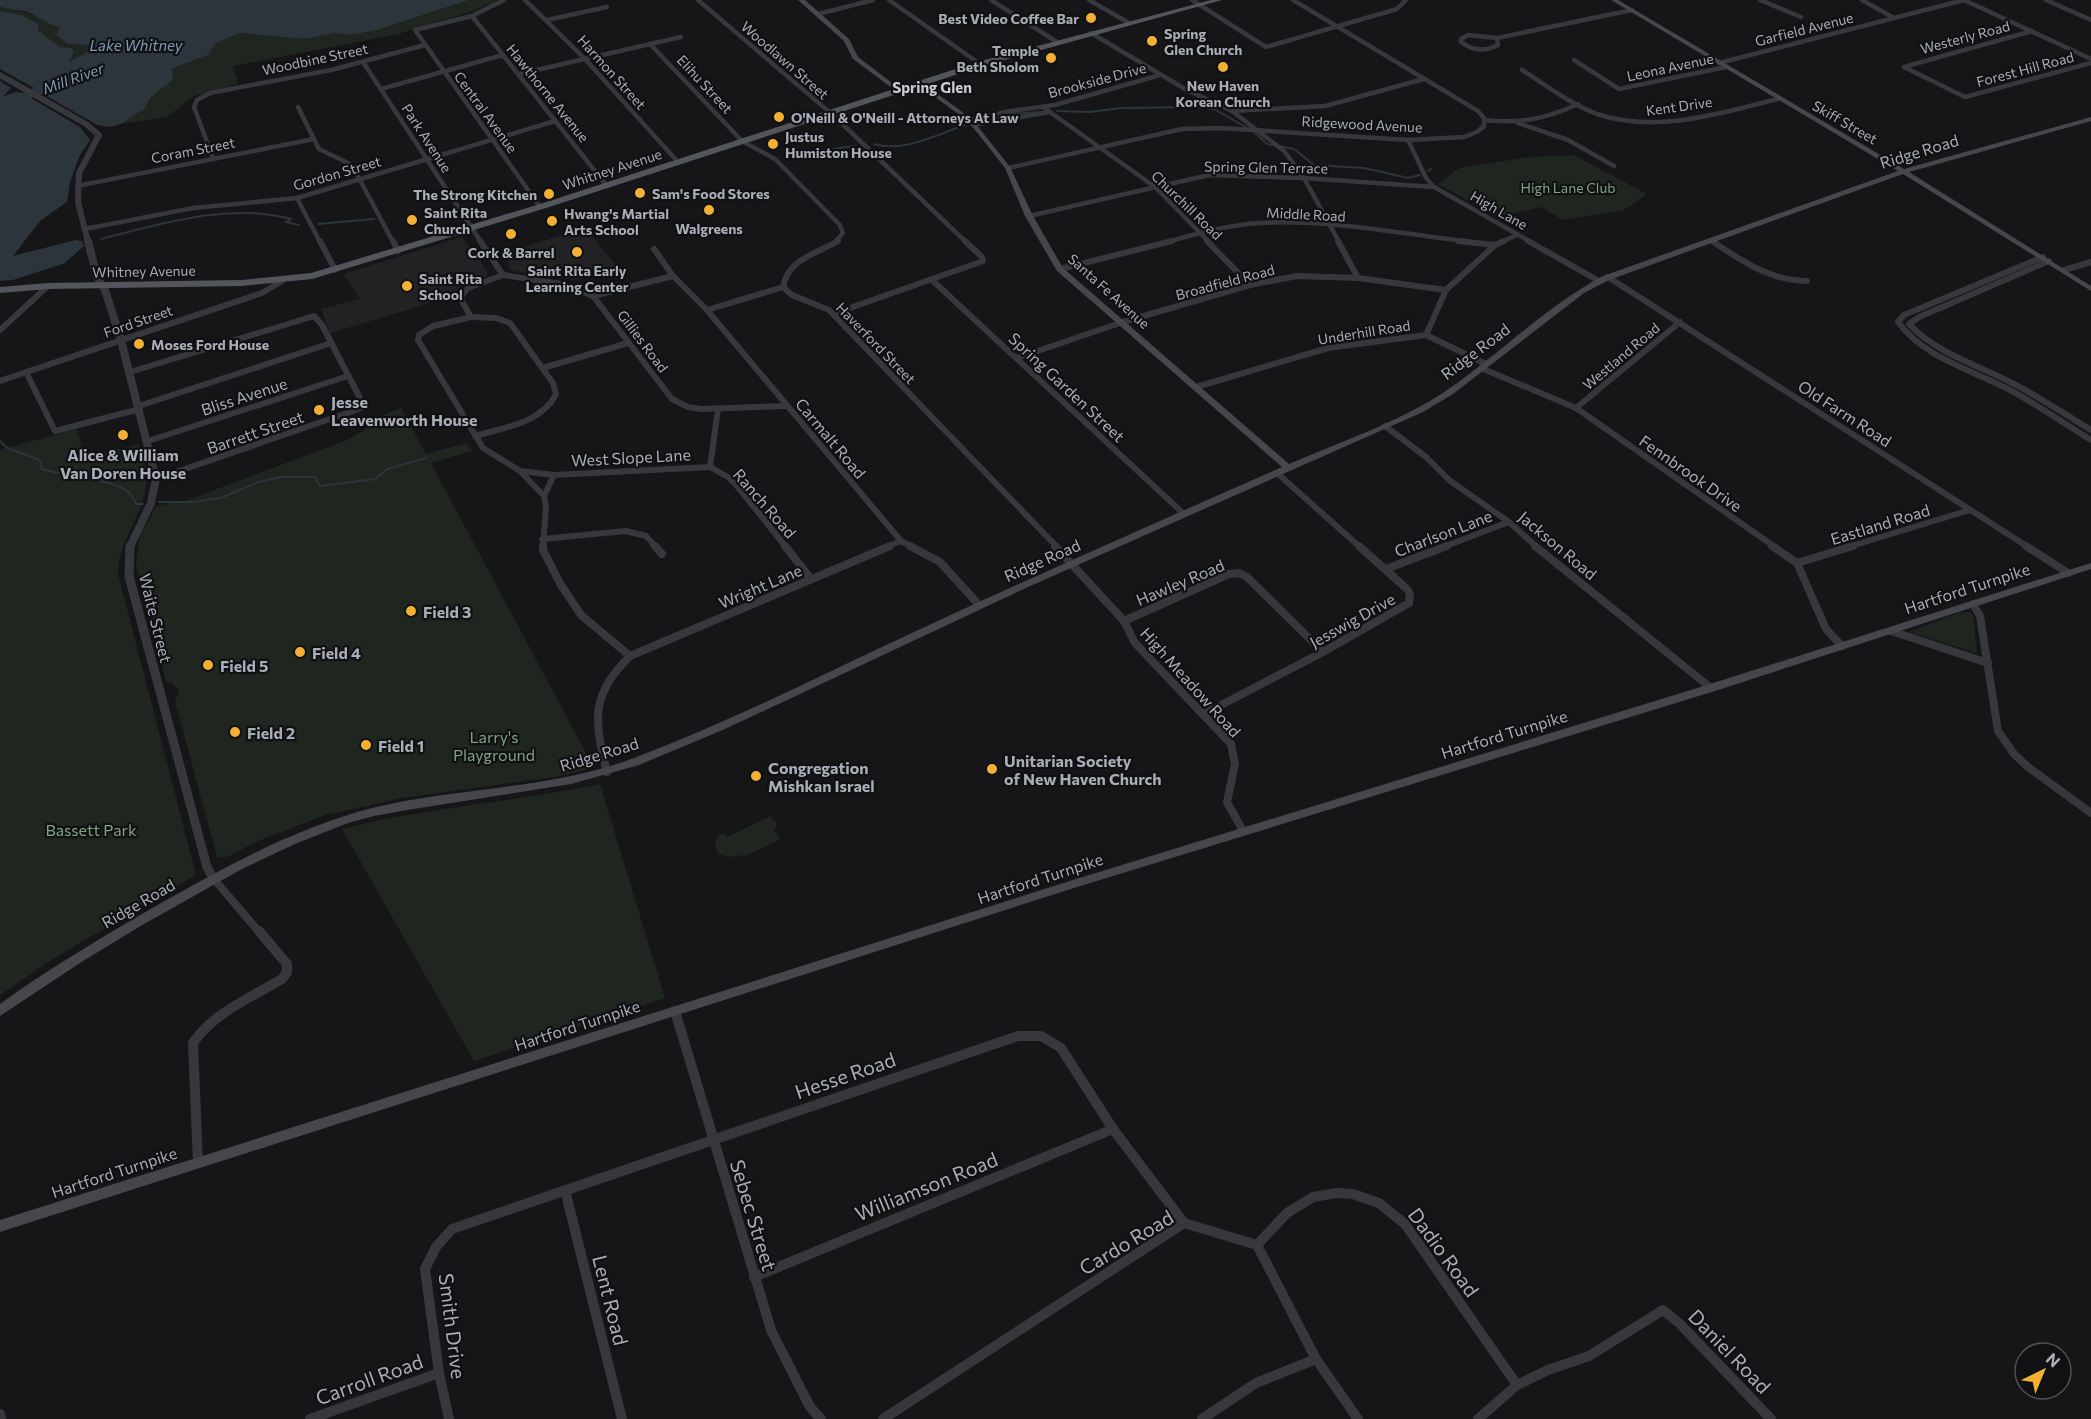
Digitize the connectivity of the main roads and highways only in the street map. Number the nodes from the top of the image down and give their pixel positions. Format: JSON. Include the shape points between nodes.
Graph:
{"nodes":[{"id":1,"x":801,"y":0,"type":"edge"},
{"id":2,"x":1219,"y":0,"type":"edge"},
{"id":3,"x":1614,"y":0,"type":"edge"},
{"id":4,"x":1196,"y":2,"type":"edge"},
{"id":5,"x":919,"y":83,"type":"junction"},
{"id":6,"x":898,"y":90,"type":"junction"},
{"id":7,"x":2091,"y":119,"type":"edge"},
{"id":8,"x":1902,"y":172,"type":"junction"},
{"id":9,"x":2091,"y":289,"type":"edge"},
{"id":10,"x":0,"y":290,"type":"edge"},
{"id":11,"x":1288,"y":468,"type":"junction"},
{"id":12,"x":2091,"y":566,"type":"edge"},
{"id":13,"x":0,"y":1011,"type":"edge"},
{"id":14,"x":0,"y":1226,"type":"edge"}],
"edges":[{"from":1,"to":6,"type":"main road","via":[[847,40],[855,58]]},
{"from":2,"to":4,"type":"main road","name":"Whitney Avenue"},
{"from":3,"to":8,"type":"main road","name":"Skiff Street"},
{"from":4,"to":5,"type":"main road","name":"Whitney Avenue"},
{"from":5,"to":6,"type":"main road","name":"Whitney Avenue"},
{"from":5,"to":11,"type":"main road","name":"Santa Fe Avenue","via":[[971,122],[1008,168],[1029,216],[1060,269]]},
{"from":6,"to":10,"type":"main road","name":"Whitney Avenue","via":[[335,270],[282,281]]},
{"from":7,"to":8,"type":"main road","name":"Ridge Road"},
{"from":8,"to":9,"type":"main road","name":"Skiff Street"},
{"from":8,"to":11,"type":"main road","name":"Ridge Road","via":[[1604,279],[1560,307],[1438,399]]},
{"from":11,"to":13,"type":"main road","name":"Ridge Road","via":[[979,605],[732,721],[608,772],[563,784],[412,805],[355,818],[285,842],[213,878],[82,955]]},
{"from":12,"to":14,"type":"main road","name":"Hartford Turnpike"}]}
